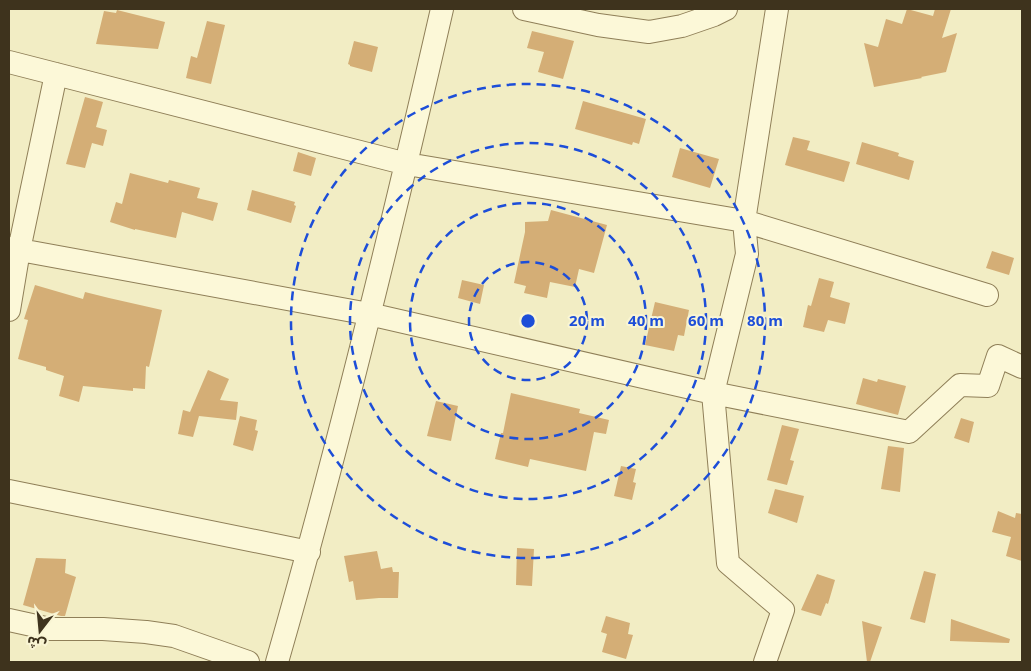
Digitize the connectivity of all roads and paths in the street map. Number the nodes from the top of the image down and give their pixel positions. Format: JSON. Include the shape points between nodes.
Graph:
{"nodes":[{"id":1,"x":442,"y":9,"type":"edge"},
{"id":2,"x":524,"y":9,"type":"edge"},
{"id":3,"x":726,"y":9,"type":"edge"},
{"id":4,"x":777,"y":9,"type":"edge"},
{"id":5,"x":9,"y":62,"type":"edge"},
{"id":6,"x":56,"y":74,"type":"junction"},
{"id":7,"x":407,"y":164,"type":"junction"},
{"id":8,"x":744,"y":221,"type":"junction"},
{"id":9,"x":14,"y":249,"type":"edge"},
{"id":10,"x":988,"y":295,"type":"dead end"},
{"id":11,"x":9,"y":310,"type":"edge"},
{"id":12,"x":369,"y":314,"type":"junction"},
{"id":13,"x":1022,"y":367,"type":"edge"},
{"id":14,"x":713,"y":393,"type":"junction"},
{"id":15,"x":9,"y":491,"type":"edge"},
{"id":16,"x":309,"y":552,"type":"junction"},
{"id":17,"x":9,"y":620,"type":"edge"},
{"id":18,"x":248,"y":662,"type":"edge"},
{"id":19,"x":277,"y":662,"type":"edge"},
{"id":20,"x":765,"y":662,"type":"edge"}],
"edges":[{"from":1,"to":7,"type":"street"},
{"from":2,"to":3,"type":"street","via":[[649,32],[682,26]]},
{"from":4,"to":8,"type":"street"},
{"from":5,"to":6,"type":"street"},
{"from":6,"to":7,"type":"street"},
{"from":6,"to":9,"type":"street"},
{"from":7,"to":8,"type":"street"},
{"from":7,"to":12,"type":"street"},
{"from":8,"to":10,"type":"street"},
{"from":8,"to":14,"type":"street","via":[[747,254]]},
{"from":9,"to":11,"type":"street"},
{"from":9,"to":12,"type":"street"},
{"from":12,"to":14,"type":"street"},
{"from":12,"to":16,"type":"street"},
{"from":13,"to":14,"type":"street","via":[[998,356],[988,386],[960,385],[910,432]]},
{"from":14,"to":20,"type":"street","via":[[728,563],[783,610]]},
{"from":15,"to":16,"type":"street"},
{"from":16,"to":19,"type":"street"},
{"from":17,"to":18,"type":"street","via":[[50,629],[103,629],[174,636]]}]}
